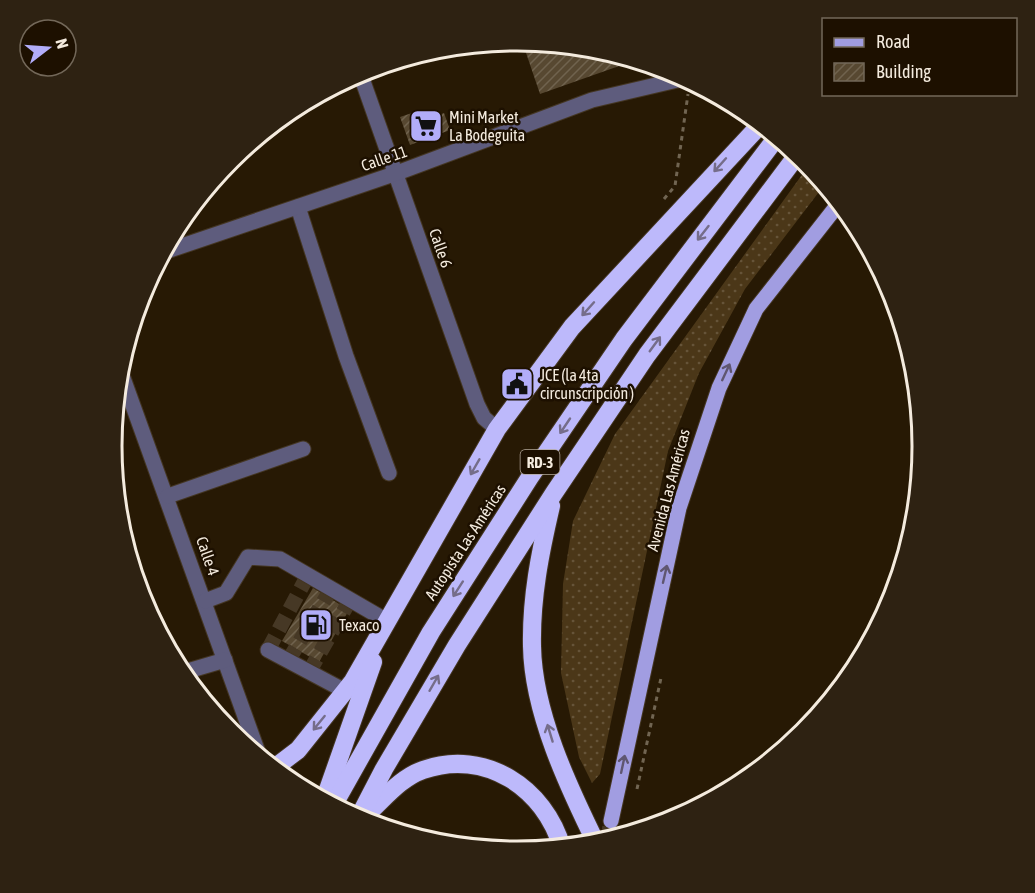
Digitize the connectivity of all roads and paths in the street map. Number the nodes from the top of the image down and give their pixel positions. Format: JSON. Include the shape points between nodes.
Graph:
{"nodes":[{"id":1,"x":363,"y":82,"type":"edge"},
{"id":2,"x":680,"y":86,"type":"edge"},
{"id":3,"x":686,"y":89,"type":"edge"},
{"id":4,"x":755,"y":131,"type":"edge"},
{"id":5,"x":772,"y":144,"type":"edge"},
{"id":6,"x":792,"y":162,"type":"edge"},
{"id":7,"x":397,"y":173,"type":"junction"},
{"id":8,"x":661,"y":202,"type":"dead end"},
{"id":9,"x":298,"y":207,"type":"junction"},
{"id":10,"x":834,"y":210,"type":"edge"},
{"id":11,"x":176,"y":248,"type":"edge"},
{"id":12,"x":127,"y":387,"type":"edge"},
{"id":13,"x":497,"y":429,"type":"junction"},
{"id":14,"x":303,"y":449,"type":"dead end"},
{"id":15,"x":389,"y":473,"type":"dead end"},
{"id":16,"x":554,"y":493,"type":"junction"},
{"id":17,"x":168,"y":495,"type":"junction"},
{"id":18,"x":205,"y":601,"type":"junction"},
{"id":19,"x":387,"y":621,"type":"junction"},
{"id":20,"x":268,"y":650,"type":"dead end"},
{"id":21,"x":225,"y":660,"type":"junction"},
{"id":22,"x":192,"y":670,"type":"edge"},
{"id":23,"x":345,"y":691,"type":"junction"},
{"id":24,"x":254,"y":741,"type":"edge"},
{"id":25,"x":281,"y":763,"type":"edge"},
{"id":26,"x":327,"y":793,"type":"edge"},
{"id":27,"x":337,"y":798,"type":"edge"},
{"id":28,"x":364,"y":811,"type":"edge"},
{"id":29,"x":367,"y":812,"type":"edge"},
{"id":30,"x":611,"y":821,"type":"tunnel mouth"},
{"id":31,"x":592,"y":835,"type":"edge"},
{"id":32,"x":558,"y":840,"type":"edge"}],
"edges":[{"from":1,"to":7,"type":"street","name":"Calle 6"},
{"from":2,"to":7,"type":"street","name":"Calle 11","via":[[592,100]]},
{"from":3,"to":8,"type":"path","via":[[675,186]]},
{"from":4,"to":13,"type":"highway","one_way":true,"via":[[572,327]]},
{"from":5,"to":27,"type":"highway","name":"Autopista Las Américas","number":"RD-3","one_way":true,"via":[[624,339],[530,477],[431,632]]},
{"from":16,"to":6,"type":"highway","number":"RD-3","one_way":true,"via":[[647,355]]},
{"from":7,"to":9,"type":"street","name":"Calle 11"},
{"from":7,"to":13,"type":"street","name":"Calle 6","via":[[477,404],[484,418]]},
{"from":9,"to":11,"type":"street","name":"Calle 11"},
{"from":9,"to":15,"type":"street"},
{"from":30,"to":10,"type":"main road","name":"Avenida Las Américas","one_way":true,"via":[[680,508],[718,388],[756,309]]},
{"from":12,"to":17,"type":"street","name":"Calle 4"},
{"from":13,"to":19,"type":"highway","one_way":true},
{"from":14,"to":17,"type":"street"},
{"from":28,"to":16,"type":"highway","number":"RD-3","one_way":true,"via":[[457,645]]},
{"from":31,"to":16,"type":"highway","one_way":true,"via":[[558,759],[538,695],[531,647],[535,574]]},
{"from":17,"to":18,"type":"street","name":"Calle 4"},
{"from":18,"to":19,"type":"street","via":[[226,593],[248,557],[280,559]]},
{"from":18,"to":21,"type":"street","name":"Calle 4"},
{"from":19,"to":23,"type":"highway"},
{"from":19,"to":26,"type":"highway"},
{"from":20,"to":23,"type":"street"},
{"from":21,"to":22,"type":"street"},
{"from":21,"to":24,"type":"street","name":"Calle 4"},
{"from":23,"to":25,"type":"highway","one_way":true,"via":[[298,750]]},
{"from":29,"to":32,"type":"highway","via":[[401,782],[423,770],[447,764],[477,765],[507,775],[538,800]]}]}
